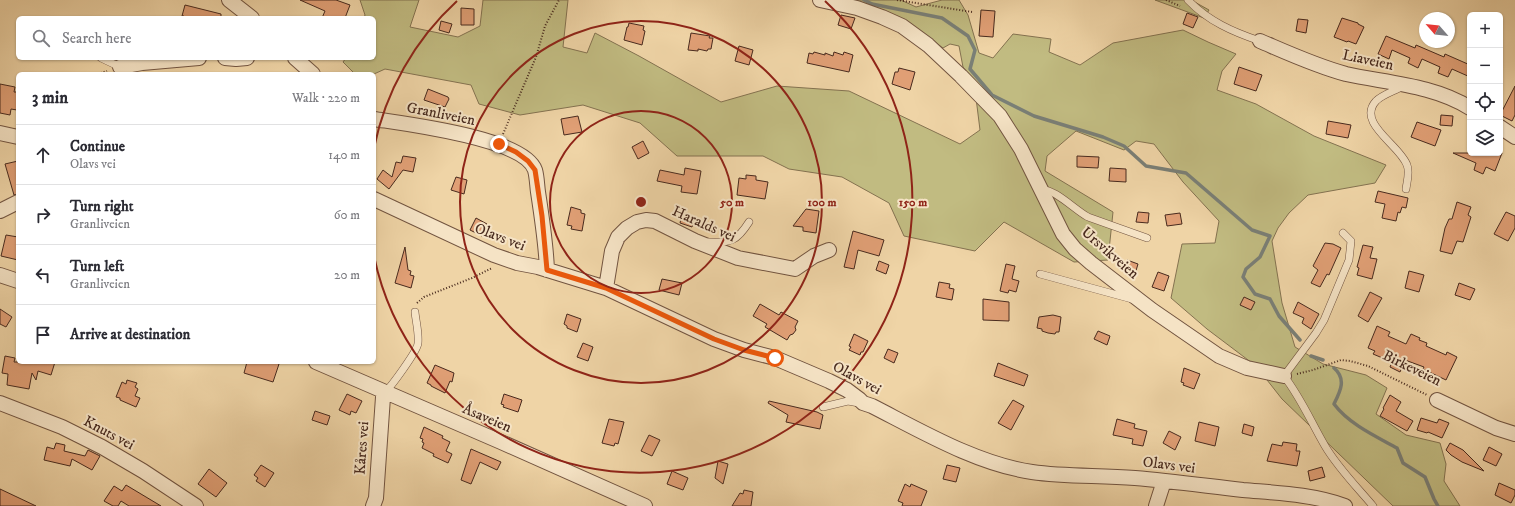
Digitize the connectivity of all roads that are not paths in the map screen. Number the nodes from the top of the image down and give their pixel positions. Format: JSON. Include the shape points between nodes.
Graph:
{"nodes":[{"id":1,"x":229,"y":0,"type":"edge"},
{"id":2,"x":820,"y":0,"type":"edge"},
{"id":3,"x":1188,"y":0,"type":"edge"},
{"id":4,"x":249,"y":16,"type":"edge"},
{"id":5,"x":1260,"y":41,"type":"joint"},
{"id":6,"x":105,"y":60,"type":"edge"},
{"id":7,"x":176,"y":60,"type":"edge"},
{"id":8,"x":296,"y":60,"type":"edge"},
{"id":9,"x":120,"y":67,"type":"joint"},
{"id":10,"x":311,"y":72,"type":"edge"},
{"id":11,"x":1405,"y":85,"type":"junction"},
{"id":12,"x":1467,"y":107,"type":"edge"},
{"id":13,"x":376,"y":119,"type":"edge"},
{"id":14,"x":1503,"y":129,"type":"edge"},
{"id":15,"x":0,"y":133,"type":"edge"},
{"id":16,"x":16,"y":137,"type":"edge"},
{"id":17,"x":1515,"y":137,"type":"edge"},
{"id":18,"x":1406,"y":189,"type":"dead end"},
{"id":19,"x":1042,"y":190,"type":"junction"},
{"id":20,"x":376,"y":200,"type":"edge"},
{"id":21,"x":16,"y":203,"type":"edge"},
{"id":22,"x":0,"y":211,"type":"edge"},
{"id":23,"x":749,"y":222,"type":"dead end"},
{"id":24,"x":1343,"y":233,"type":"dead end"},
{"id":25,"x":1147,"y":238,"type":"dead end"},
{"id":26,"x":700,"y":242,"type":"junction"},
{"id":27,"x":829,"y":250,"type":"dead end"},
{"id":28,"x":547,"y":270,"type":"junction"},
{"id":29,"x":1040,"y":274,"type":"dead end"},
{"id":30,"x":0,"y":275,"type":"edge"},
{"id":31,"x":16,"y":280,"type":"edge"},
{"id":32,"x":606,"y":288,"type":"junction"},
{"id":33,"x":1139,"y":300,"type":"junction"},
{"id":34,"x":415,"y":312,"type":"road end"},
{"id":35,"x":321,"y":364,"type":"edge"},
{"id":36,"x":1290,"y":376,"type":"junction"},
{"id":37,"x":385,"y":392,"type":"junction"},
{"id":38,"x":1438,"y":400,"type":"road end"},
{"id":39,"x":0,"y":403,"type":"edge"},
{"id":40,"x":863,"y":403,"type":"junction"},
{"id":41,"x":823,"y":407,"type":"dead end"},
{"id":42,"x":1515,"y":434,"type":"edge"},
{"id":43,"x":1164,"y":481,"type":"junction"},
{"id":44,"x":196,"y":506,"type":"edge"},
{"id":45,"x":373,"y":506,"type":"edge"},
{"id":46,"x":645,"y":506,"type":"edge"},
{"id":47,"x":1156,"y":506,"type":"edge"},
{"id":48,"x":1345,"y":506,"type":"edge"},
{"id":49,"x":1374,"y":506,"type":"edge"}],
"edges":[{"from":1,"to":4,"type":"street"},
{"from":2,"to":19,"type":"street","name":"Ursvikveien","via":[[857,8],[882,17],[902,26],[928,45],[1000,116]]},
{"from":3,"to":5,"type":"lane","via":[[1207,17],[1230,30]]},
{"from":5,"to":11,"type":"street","name":"Liaveien","via":[[1346,74]]},
{"from":6,"to":9,"type":"lane"},
{"from":7,"to":9,"type":"street"},
{"from":8,"to":10,"type":"street"},
{"from":11,"to":12,"type":"street","name":"Liaveien","via":[[1443,95]]},
{"from":11,"to":18,"type":"lane","via":[[1376,101],[1370,111],[1370,117],[1407,164]]},
{"from":13,"to":28,"type":"street","name":"Granliveien","via":[[455,133],[499,144],[528,161],[535,170]]},
{"from":14,"to":17,"type":"street"},
{"from":15,"to":16,"type":"street"},
{"from":19,"to":25,"type":"lane","via":[[1055,194],[1088,217]]},
{"from":19,"to":33,"type":"street","name":"Ursvikveien","via":[[1063,234],[1075,249]]},
{"from":20,"to":28,"type":"street","name":"Olavs vei","via":[[494,255]]},
{"from":21,"to":22,"type":"street"},
{"from":23,"to":26,"type":"lane","via":[[733,241]]},
{"from":24,"to":36,"type":"lane","via":[[1351,241],[1349,260],[1324,320],[1302,350]]},
{"from":26,"to":27,"type":"street","name":"Haralds vei","via":[[738,258],[795,269],[814,256]]},
{"from":26,"to":32,"type":"street","name":"Haralds vei","via":[[655,221],[638,222],[618,237],[612,251]]},
{"from":28,"to":32,"type":"street","name":"Olavs vei"},
{"from":29,"to":33,"type":"lane"},
{"from":30,"to":31,"type":"street"},
{"from":32,"to":40,"type":"street","name":"Olavs vei","via":[[714,339],[775,358],[829,381],[847,390]]},
{"from":33,"to":36,"type":"street","name":"Ursvikveien","via":[[1219,356],[1247,368]]},
{"from":34,"to":37,"type":"lane","via":[[418,344],[416,351]]},
{"from":35,"to":37,"type":"street","name":"Åsaveien"},
{"from":36,"to":49,"type":"lane","via":[[1334,459]]},
{"from":37,"to":45,"type":"street","name":"Kåres vei","via":[[376,498]]},
{"from":37,"to":46,"type":"street","name":"Åsaveien"},
{"from":38,"to":42,"type":"street","name":"Birkeveien","via":[[1496,428]]},
{"from":39,"to":44,"type":"street","name":"Knuts vei","via":[[62,427],[102,447]]},
{"from":40,"to":41,"type":"lane","via":[[848,401]]},
{"from":40,"to":43,"type":"street","name":"Olavs vei","via":[[965,452],[1030,472]]},
{"from":43,"to":47,"type":"street"},
{"from":43,"to":48,"type":"street","name":"Olavs vei","via":[[1287,494],[1329,500]]}]}
